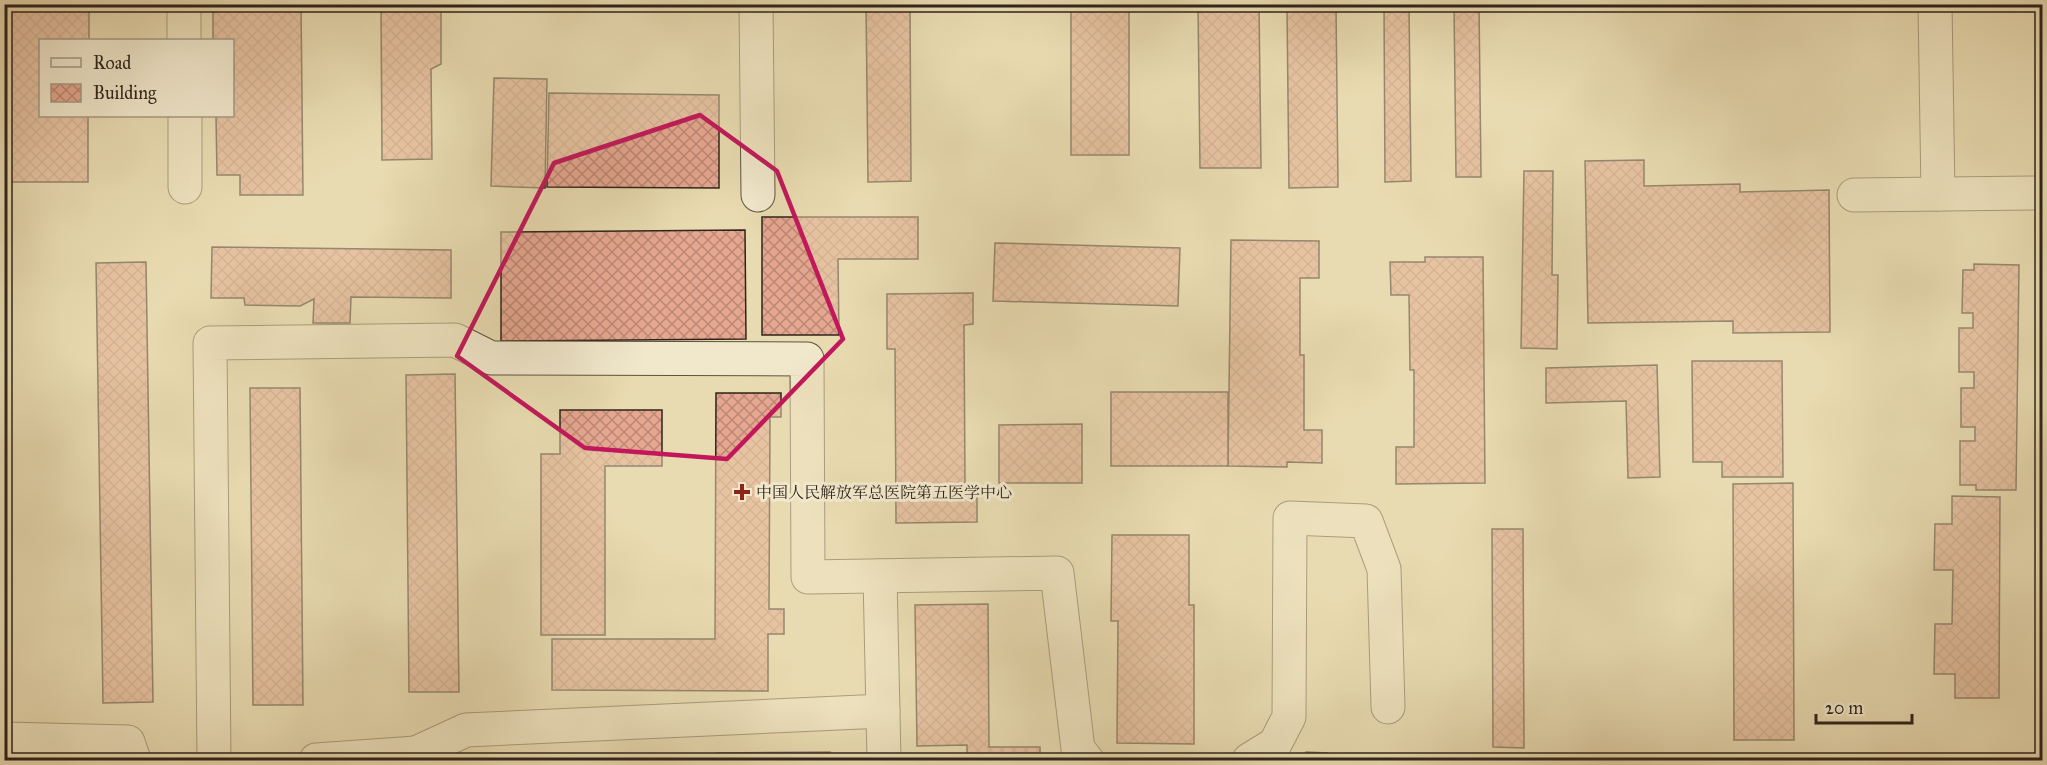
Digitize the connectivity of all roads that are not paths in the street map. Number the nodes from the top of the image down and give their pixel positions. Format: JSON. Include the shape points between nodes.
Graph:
{"nodes":[{"id":1,"x":184,"y":4,"type":"edge"},
{"id":2,"x":756,"y":4,"type":"edge"},
{"id":3,"x":1935,"y":4,"type":"edge"},
{"id":4,"x":184,"y":39,"type":"edge"},
{"id":5,"x":185,"y":117,"type":"edge"},
{"id":6,"x":185,"y":187,"type":"dead end"},
{"id":7,"x":2043,"y":193,"type":"edge"},
{"id":8,"x":1938,"y":194,"type":"junction"},
{"id":9,"x":758,"y":195,"type":"dead end"},
{"id":10,"x":1854,"y":195,"type":"dead end"},
{"id":11,"x":880,"y":576,"type":"junction"},
{"id":12,"x":1388,"y":707,"type":"dead end"},
{"id":13,"x":883,"y":711,"type":"junction"},
{"id":14,"x":4,"y":739,"type":"edge"},
{"id":15,"x":416,"y":757,"type":"edge"},
{"id":16,"x":134,"y":760,"type":"edge"},
{"id":17,"x":214,"y":760,"type":"edge"},
{"id":18,"x":316,"y":760,"type":"edge"},
{"id":19,"x":884,"y":760,"type":"edge"},
{"id":20,"x":1087,"y":760,"type":"edge"},
{"id":21,"x":1250,"y":760,"type":"edge"}],
"edges":[{"from":1,"to":4,"type":"street"},
{"from":2,"to":9,"type":"street"},
{"from":3,"to":8,"type":"street"},
{"from":5,"to":6,"type":"street"},
{"from":7,"to":8,"type":"street"},
{"from":8,"to":10,"type":"street"},
{"from":11,"to":13,"type":"street"},
{"from":11,"to":17,"type":"street","via":[[808,577],[807,359],[491,358],[455,340],[210,343]]},
{"from":11,"to":20,"type":"street","via":[[1057,573],[1078,749]]},
{"from":12,"to":21,"type":"street","via":[[1384,569],[1366,521],[1290,518],[1289,717],[1275,744]]},
{"from":13,"to":15,"type":"street","via":[[466,730]]},
{"from":13,"to":19,"type":"street"},
{"from":14,"to":16,"type":"street","via":[[128,742]]},
{"from":15,"to":18,"type":"street"}]}
